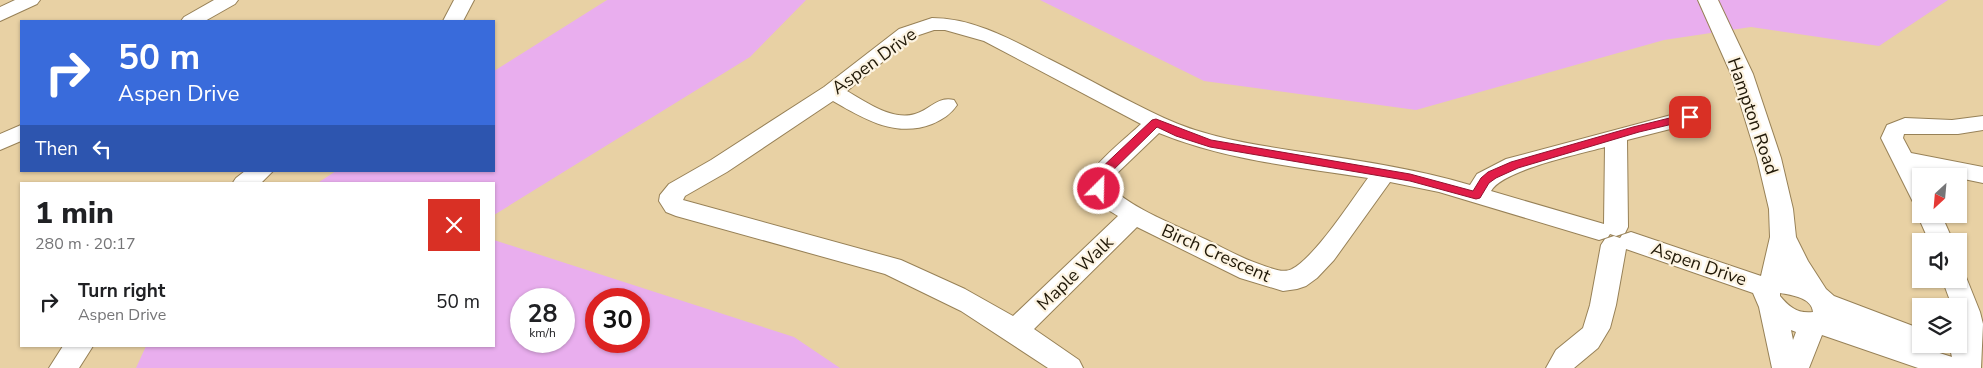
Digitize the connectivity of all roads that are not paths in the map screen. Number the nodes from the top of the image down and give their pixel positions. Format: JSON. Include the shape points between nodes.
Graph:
{"nodes":[{"id":1,"x":30,"y":0,"type":"edge"},
{"id":2,"x":228,"y":0,"type":"edge"},
{"id":3,"x":464,"y":0,"type":"edge"},
{"id":4,"x":1708,"y":0,"type":"edge"},
{"id":5,"x":0,"y":15,"type":"edge"},
{"id":6,"x":193,"y":20,"type":"edge"},
{"id":7,"x":454,"y":20,"type":"edge"},
{"id":8,"x":832,"y":92,"type":"junction"},
{"id":9,"x":946,"y":105,"type":"dead end"},
{"id":10,"x":1690,"y":117,"type":"dead end"},
{"id":11,"x":1156,"y":122,"type":"junction"},
{"id":12,"x":1983,"y":123,"type":"edge"},
{"id":13,"x":20,"y":133,"type":"edge"},
{"id":14,"x":1616,"y":136,"type":"junction"},
{"id":15,"x":0,"y":143,"type":"edge"},
{"id":16,"x":1902,"y":159,"type":"junction"},
{"id":17,"x":260,"y":172,"type":"edge"},
{"id":18,"x":1384,"y":173,"type":"junction"},
{"id":19,"x":1983,"y":175,"type":"edge"},
{"id":20,"x":1912,"y":178,"type":"edge"},
{"id":21,"x":247,"y":182,"type":"edge"},
{"id":22,"x":1476,"y":195,"type":"junction"},
{"id":23,"x":1134,"y":215,"type":"junction"},
{"id":24,"x":1615,"y":236,"type":"junction"},
{"id":25,"x":1783,"y":237,"type":"junction"},
{"id":26,"x":1959,"y":288,"type":"edge"},
{"id":27,"x":1770,"y":293,"type":"junction"},
{"id":28,"x":1817,"y":311,"type":"junction"},
{"id":29,"x":1015,"y":331,"type":"junction"},
{"id":30,"x":1912,"y":337,"type":"edge"},
{"id":31,"x":78,"y":347,"type":"edge"},
{"id":32,"x":1954,"y":353,"type":"edge"},
{"id":33,"x":1968,"y":357,"type":"edge"},
{"id":34,"x":63,"y":368,"type":"edge"},
{"id":35,"x":1069,"y":368,"type":"edge"},
{"id":36,"x":1560,"y":368,"type":"edge"},
{"id":37,"x":1786,"y":368,"type":"edge"},
{"id":38,"x":1795,"y":368,"type":"edge"}],
"edges":[{"from":1,"to":5,"type":"street"},
{"from":2,"to":6,"type":"street"},
{"from":3,"to":7,"type":"street"},
{"from":4,"to":25,"type":"street","name":"Hampton Road","via":[[1742,74],[1756,116],[1776,186]]},
{"from":8,"to":9,"type":"street","via":[[884,119],[899,122],[928,119]]},
{"from":8,"to":11,"type":"street","name":"Aspen Drive","via":[[906,33],[932,24],[946,24],[991,37]]},
{"from":8,"to":29,"type":"street","name":"Aspen Drive","via":[[677,190],[671,201],[685,210],[892,267],[956,295]]},
{"from":10,"to":14,"type":"street"},
{"from":11,"to":18,"type":"street","name":"Aspen Drive","via":[[1210,144]]},
{"from":11,"to":23,"type":"street","name":"Birch Crescent","via":[[1115,160],[1098,182],[1106,197]]},
{"from":12,"to":16,"type":"street","via":[[1955,128],[1897,128],[1892,138]]},
{"from":13,"to":15,"type":"street"},
{"from":14,"to":22,"type":"street","via":[[1500,171],[1485,180]]},
{"from":14,"to":24,"type":"street"},
{"from":16,"to":19,"type":"street"},
{"from":16,"to":20,"type":"street"},
{"from":17,"to":21,"type":"street"},
{"from":18,"to":22,"type":"street","name":"Aspen Drive"},
{"from":18,"to":23,"type":"street","name":"Birch Crescent","via":[[1325,253],[1297,279],[1282,281],[1249,272]]},
{"from":22,"to":24,"type":"street","name":"Aspen Drive"},
{"from":23,"to":29,"type":"street","name":"Maple Walk"},
{"from":24,"to":27,"type":"street","name":"Aspen Drive"},
{"from":24,"to":36,"type":"street","via":[[1593,334],[1585,344],[1568,354]]},
{"from":25,"to":27,"type":"street","name":"Hampton Road"},
{"from":25,"to":28,"type":"street","name":"Hampton Road"},
{"from":26,"to":33,"type":"street","via":[[1967,312]]},
{"from":27,"to":28,"type":"street","via":[[1788,283],[1798,286]]},
{"from":27,"to":37,"type":"street","name":"Hampton Road"},
{"from":28,"to":30,"type":"street"},
{"from":28,"to":33,"type":"street"},
{"from":28,"to":38,"type":"street"},
{"from":29,"to":35,"type":"street","name":"Aspen Drive"},
{"from":31,"to":34,"type":"street"},
{"from":32,"to":33,"type":"street"}]}
